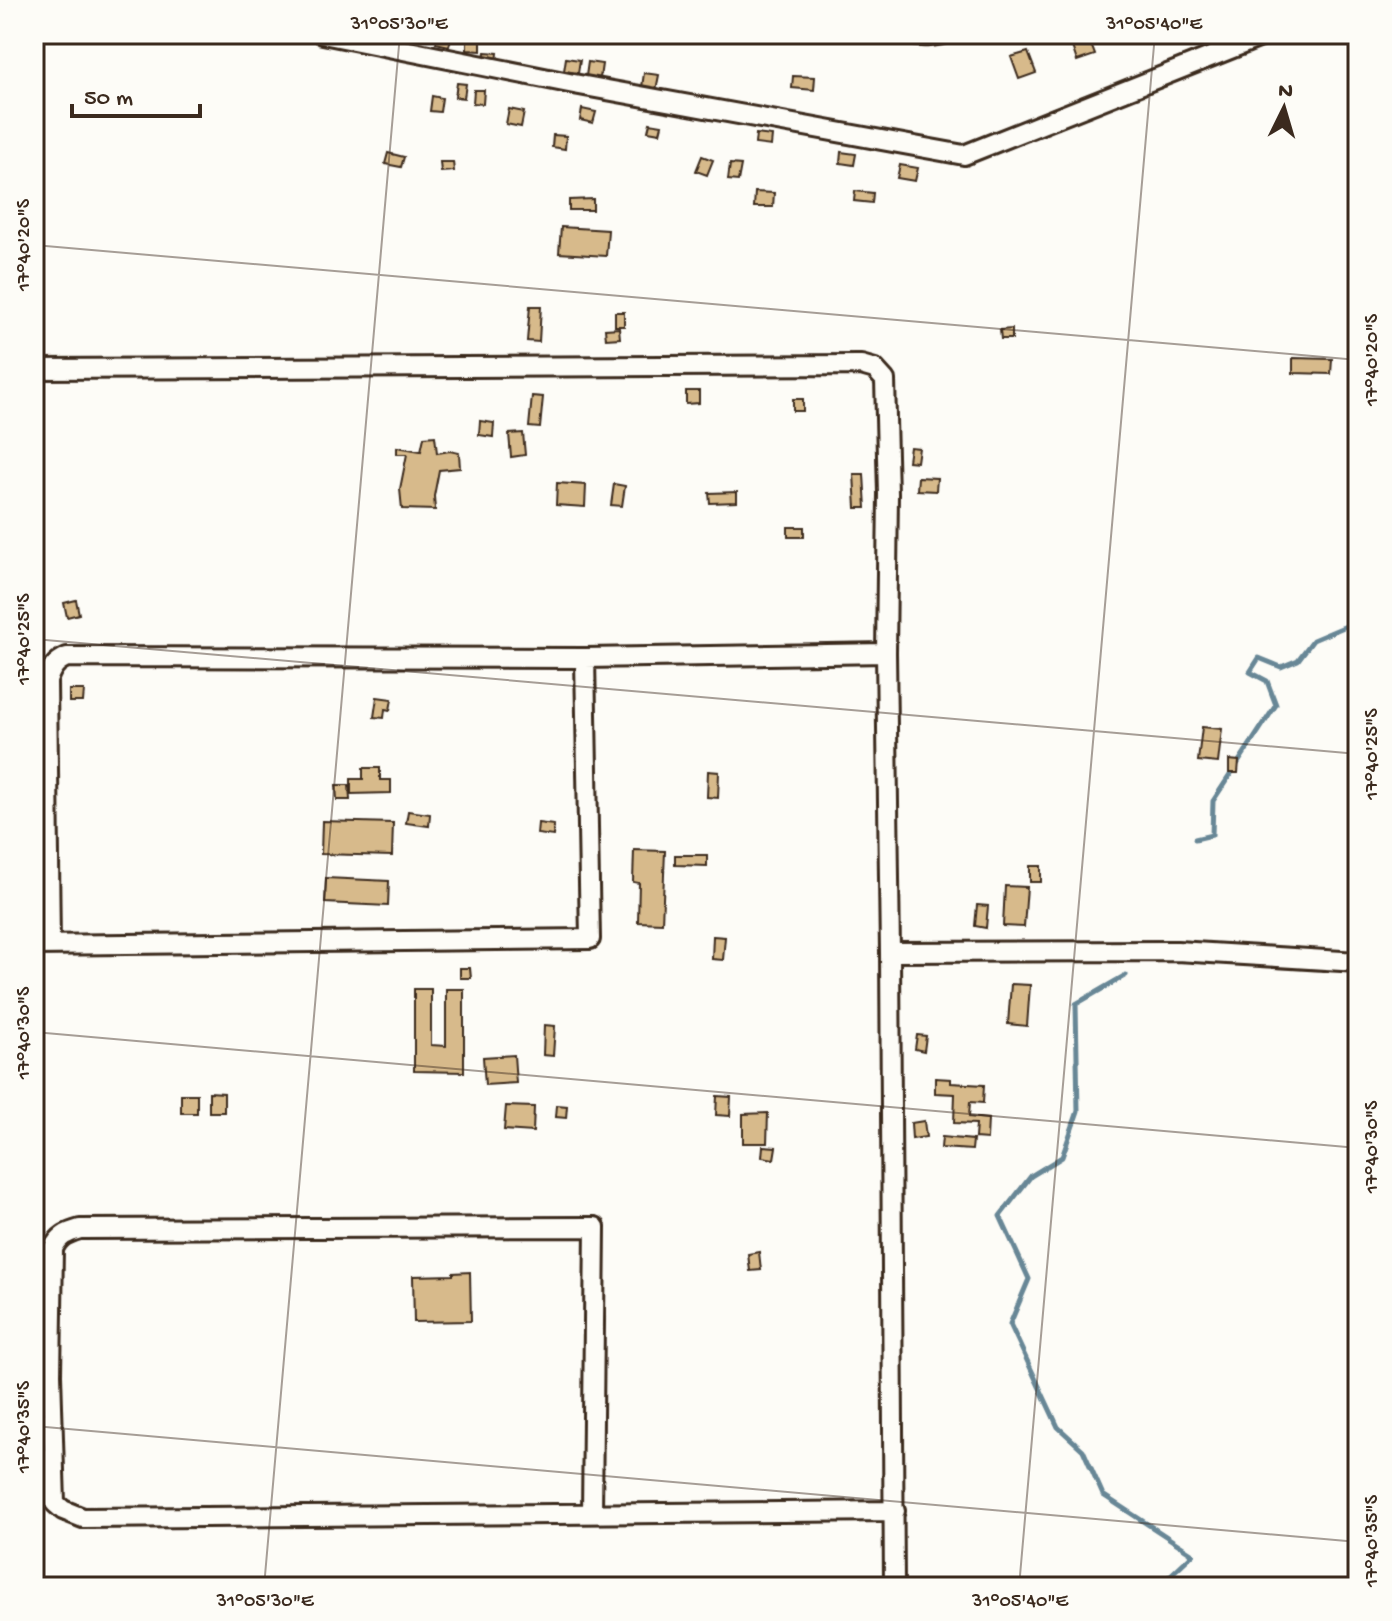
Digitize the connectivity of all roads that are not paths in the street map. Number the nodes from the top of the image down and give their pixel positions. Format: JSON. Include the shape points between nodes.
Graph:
{"nodes":[{"id":1,"x":323,"y":34,"type":"edge"},
{"id":2,"x":896,"y":34,"type":"edge"},
{"id":3,"x":961,"y":34,"type":"edge"},
{"id":4,"x":1268,"y":34,"type":"edge"},
{"id":5,"x":34,"y":369,"type":"edge"},
{"id":6,"x":886,"y":653,"type":"junction"},
{"id":7,"x":585,"y":658,"type":"junction"},
{"id":8,"x":42,"y":945,"type":"edge"},
{"id":9,"x":890,"y":952,"type":"junction"},
{"id":10,"x":1358,"y":962,"type":"edge"},
{"id":11,"x":895,"y":1511,"type":"junction"},
{"id":12,"x":592,"y":1513,"type":"junction"},
{"id":13,"x":894,"y":1587,"type":"edge"}],
"edges":[{"from":1,"to":4,"type":"street","via":[[964,155]]},
{"from":2,"to":3,"type":"lane","via":[[910,41]]},
{"from":5,"to":6,"type":"street","via":[[875,369],[885,380]]},
{"from":6,"to":7,"type":"street"},
{"from":6,"to":9,"type":"street"},
{"from":7,"to":8,"type":"street","via":[[59,661],[47,681]]},
{"from":7,"to":8,"type":"street","via":[[590,939]]},
{"from":9,"to":10,"type":"street","via":[[1177,951]]},
{"from":9,"to":11,"type":"street"},
{"from":11,"to":12,"type":"street"},
{"from":11,"to":13,"type":"street"},
{"from":12,"to":12,"type":"street","via":[[595,1227],[80,1229],[58,1239],[53,1249],[51,1374],[55,1503],[71,1514],[83,1518]]}]}
